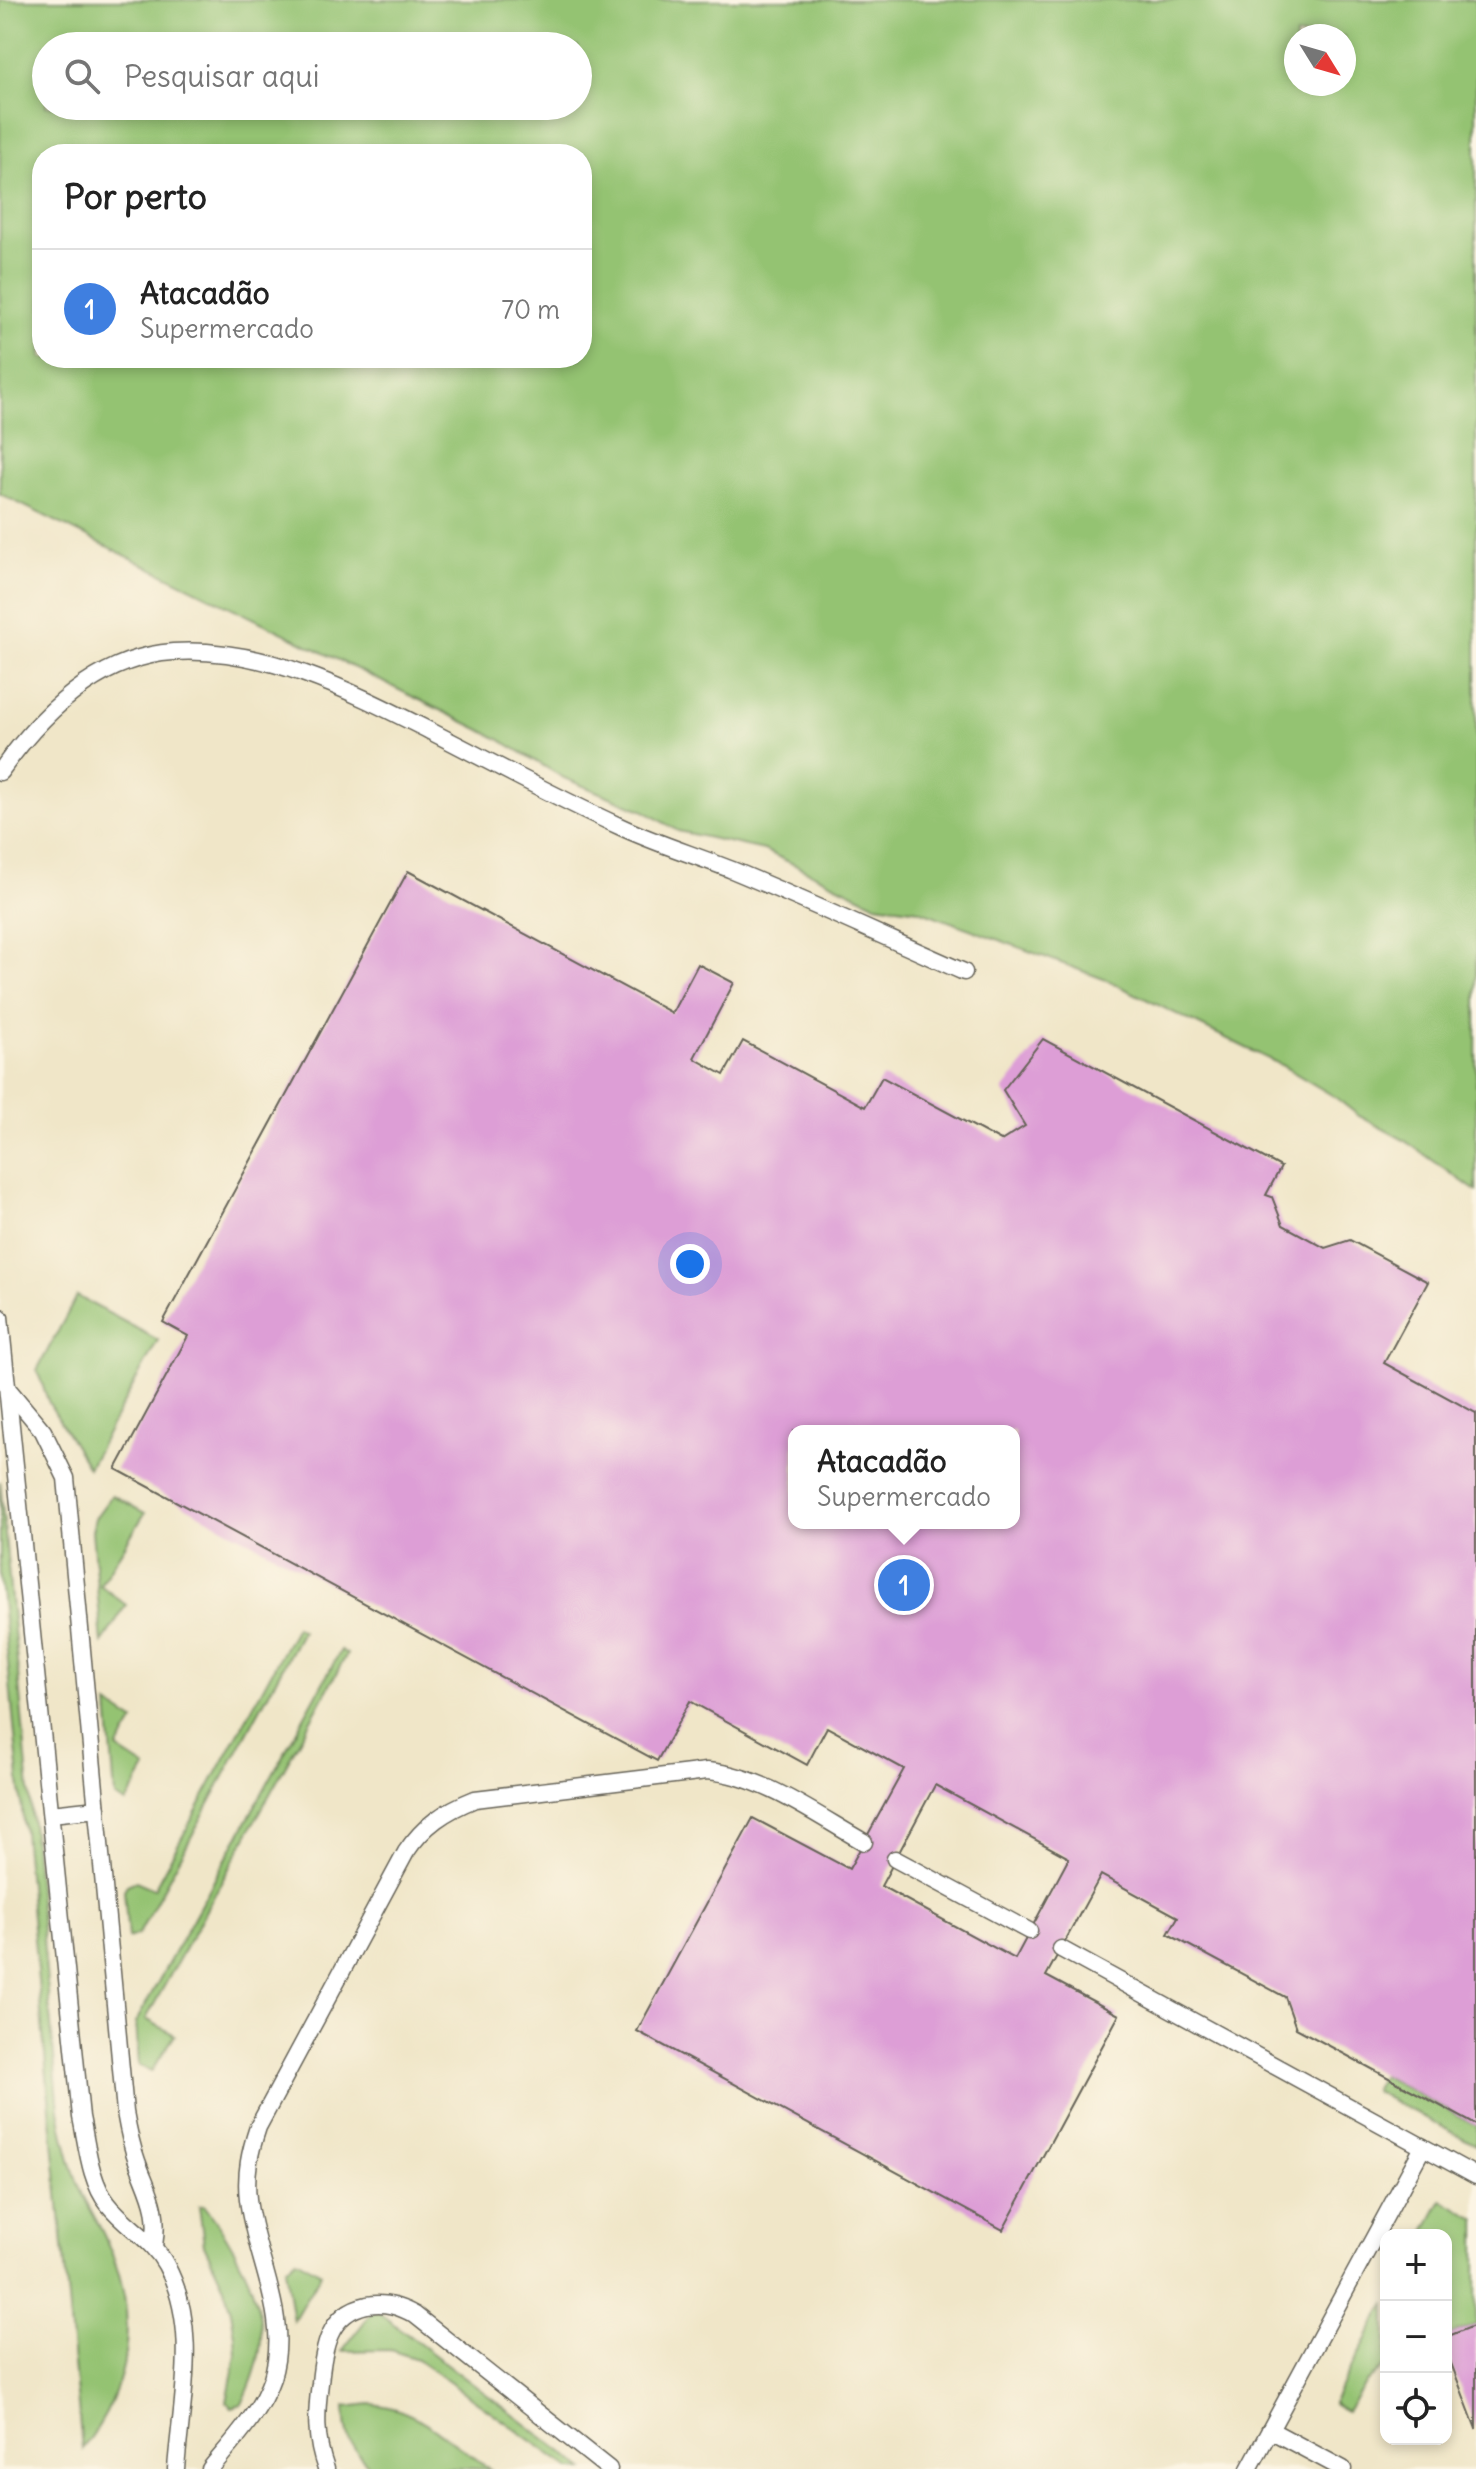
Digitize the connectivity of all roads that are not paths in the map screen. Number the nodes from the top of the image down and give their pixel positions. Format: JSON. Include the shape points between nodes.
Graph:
{"nodes":[{"id":1,"x":0,"y":772,"type":"edge"},
{"id":2,"x":964,"y":972,"type":"dead end"},
{"id":3,"x":0,"y":1317,"type":"edge"},
{"id":4,"x":8,"y":1389,"type":"junction"},
{"id":5,"x":97,"y":1809,"type":"junction"},
{"id":6,"x":51,"y":1814,"type":"junction"},
{"id":7,"x":864,"y":1842,"type":"dead end"},
{"id":8,"x":895,"y":1859,"type":"dead end"},
{"id":9,"x":1029,"y":1931,"type":"dead end"},
{"id":10,"x":1061,"y":1949,"type":"dead end"},
{"id":11,"x":1423,"y":2147,"type":"junction"},
{"id":12,"x":1476,"y":2176,"type":"edge"},
{"id":13,"x":154,"y":2246,"type":"junction"},
{"id":14,"x":1270,"y":2430,"type":"junction"},
{"id":15,"x":176,"y":2469,"type":"edge"},
{"id":16,"x":210,"y":2469,"type":"edge"},
{"id":17,"x":326,"y":2469,"type":"edge"},
{"id":18,"x":609,"y":2469,"type":"edge"},
{"id":19,"x":1249,"y":2469,"type":"edge"},
{"id":20,"x":1343,"y":2469,"type":"edge"}],
"edges":[{"from":1,"to":2,"type":"lane","via":[[45,716],[107,671],[169,653],[233,656],[351,691],[621,827]]},
{"from":3,"to":4,"type":"lane"},
{"from":4,"to":5,"type":"lane","via":[[43,1431],[66,1478]]},
{"from":4,"to":6,"type":"lane"},
{"from":5,"to":6,"type":"lane"},
{"from":5,"to":13,"type":"lane","via":[[125,2112],[132,2148],[156,2210]]},
{"from":6,"to":13,"type":"lane","via":[[87,2146],[101,2195]]},
{"from":7,"to":16,"type":"lane","via":[[759,1784],[707,1771],[475,1799],[430,1822],[406,1852],[258,2127],[250,2152],[248,2201],[276,2316],[276,2359],[255,2413]]},
{"from":8,"to":9,"type":"lane"},
{"from":10,"to":11,"type":"lane"},
{"from":11,"to":12,"type":"lane"},
{"from":11,"to":14,"type":"lane"},
{"from":13,"to":15,"type":"lane","via":[[175,2284],[186,2325]]},
{"from":14,"to":19,"type":"lane"},
{"from":14,"to":20,"type":"lane"},
{"from":17,"to":18,"type":"lane","via":[[315,2423],[324,2347],[337,2321],[376,2304],[415,2315]]}]}
